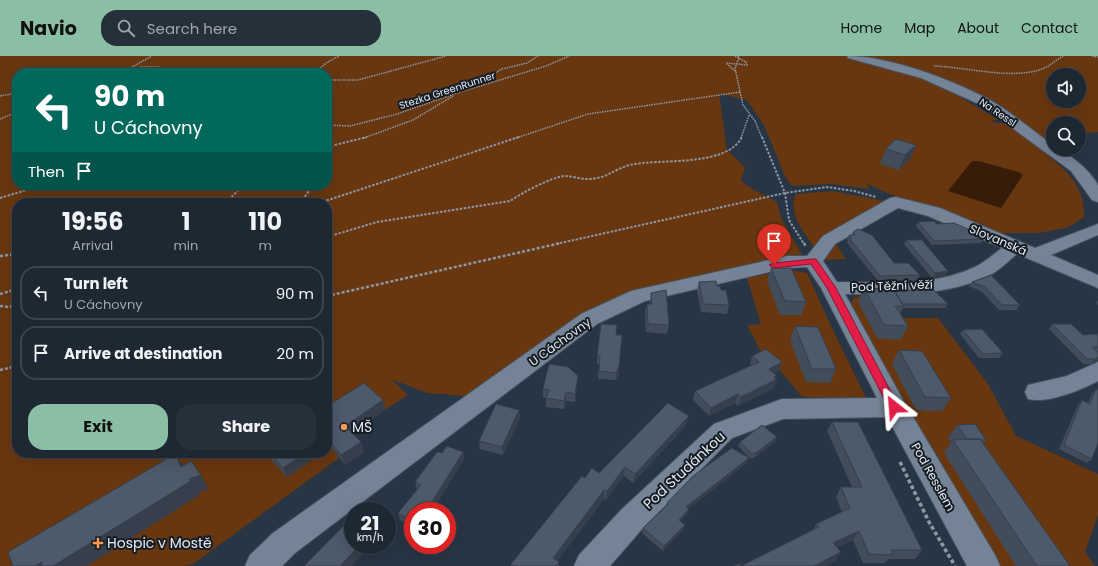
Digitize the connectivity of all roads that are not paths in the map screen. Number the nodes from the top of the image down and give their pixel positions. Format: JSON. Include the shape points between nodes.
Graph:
{"nodes":[{"id":1,"x":852,"y":56,"type":"edge"},
{"id":2,"x":1098,"y":197,"type":"edge"},
{"id":3,"x":1098,"y":229,"type":"edge"},
{"id":4,"x":1015,"y":247,"type":"junction"},
{"id":5,"x":806,"y":248,"type":"junction"},
{"id":6,"x":1034,"y":255,"type":"junction"},
{"id":7,"x":1098,"y":282,"type":"edge"},
{"id":8,"x":831,"y":288,"type":"junction"},
{"id":9,"x":1098,"y":370,"type":"edge"},
{"id":10,"x":1037,"y":392,"type":"dead end"},
{"id":11,"x":894,"y":407,"type":"junction"},
{"id":12,"x":262,"y":566,"type":"edge"},
{"id":13,"x":590,"y":566,"type":"edge"},
{"id":14,"x":984,"y":566,"type":"edge"}],
"edges":[{"from":1,"to":2,"type":"street","name":"Na Ressl","via":[[915,74],[986,102],[1076,168]]},
{"from":3,"to":6,"type":"street"},
{"from":4,"to":5,"type":"street","name":"Slovanská","via":[[934,212],[896,202],[830,240]]},
{"from":4,"to":6,"type":"street","name":"Slovanská"},
{"from":4,"to":8,"type":"street","name":"Pod Těžní věží","via":[[984,270],[945,284],[907,288]]},
{"from":5,"to":8,"type":"street","name":"Pod Resslem"},
{"from":5,"to":12,"type":"street","name":"U Cáchovny","via":[[788,262],[638,296],[589,319],[284,543]]},
{"from":6,"to":7,"type":"street","name":"Slovanská"},
{"from":8,"to":11,"type":"street","name":"Pod Resslem"},
{"from":9,"to":10,"type":"street","via":[[1073,383]]},
{"from":11,"to":13,"type":"street","name":"Pod Studánkou","via":[[782,409],[723,431],[632,519]]},
{"from":11,"to":14,"type":"street","name":"Pod Resslem"}]}
